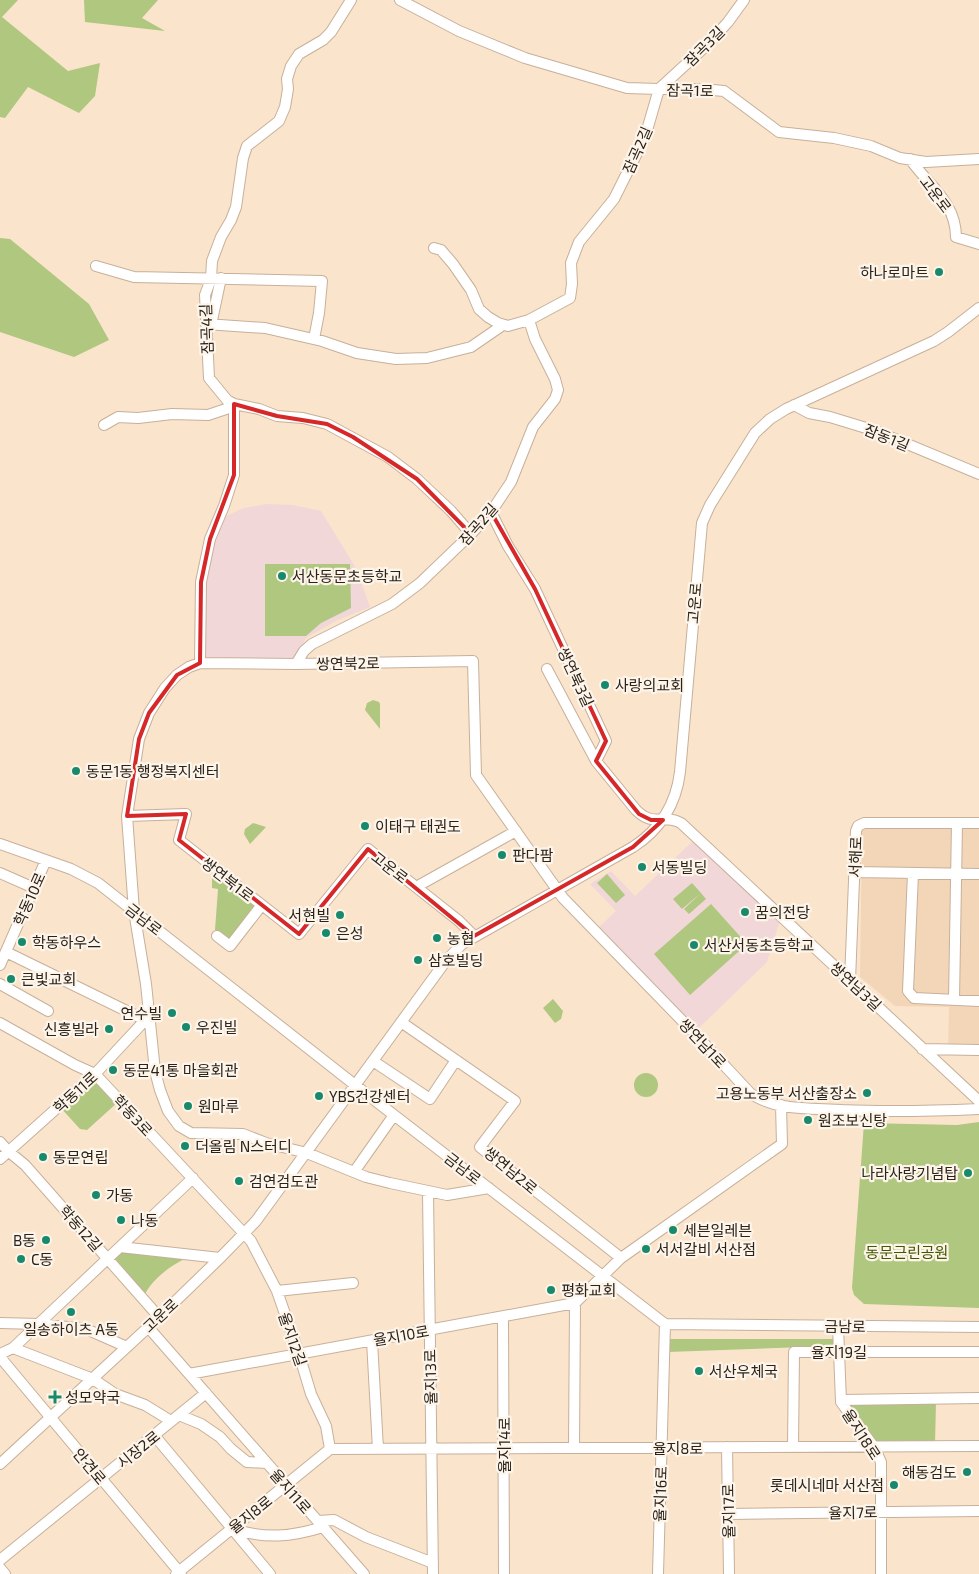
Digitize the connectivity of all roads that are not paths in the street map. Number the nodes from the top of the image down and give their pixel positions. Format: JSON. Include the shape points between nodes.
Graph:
{"nodes":[{"id":1,"x":351,"y":0,"type":"edge"},
{"id":2,"x":400,"y":0,"type":"edge"},
{"id":3,"x":744,"y":0,"type":"edge"},
{"id":4,"x":659,"y":90,"type":"junction"},
{"id":5,"x":910,"y":159,"type":"junction"},
{"id":6,"x":979,"y":159,"type":"edge"},
{"id":7,"x":979,"y":244,"type":"edge"},
{"id":8,"x":434,"y":248,"type":"dead end"},
{"id":9,"x":96,"y":266,"type":"dead end"},
{"id":10,"x":216,"y":278,"type":"junction"},
{"id":11,"x":979,"y":308,"type":"edge"},
{"id":12,"x":528,"y":320,"type":"junction"},
{"id":13,"x":209,"y":324,"type":"junction"},
{"id":14,"x":503,"y":325,"type":"junction"},
{"id":15,"x":314,"y":339,"type":"junction"},
{"id":16,"x":234,"y":404,"type":"junction"},
{"id":17,"x":794,"y":405,"type":"junction"},
{"id":18,"x":104,"y":425,"type":"dead end"},
{"id":19,"x":979,"y":474,"type":"edge"},
{"id":20,"x":490,"y":512,"type":"junction"},
{"id":21,"x":471,"y":534,"type":"junction"},
{"id":22,"x":200,"y":663,"type":"junction"},
{"id":23,"x":296,"y":664,"type":"junction"},
{"id":24,"x":547,"y":668,"type":"dead end"},
{"id":25,"x":596,"y":761,"type":"junction"},
{"id":26,"x":127,"y":816,"type":"junction"},
{"id":27,"x":663,"y":820,"type":"junction"},
{"id":28,"x":957,"y":823,"type":"junction"},
{"id":29,"x":979,"y":823,"type":"edge"},
{"id":30,"x":516,"y":831,"type":"junction"},
{"id":31,"x":0,"y":844,"type":"edge"},
{"id":32,"x":46,"y":860,"type":"junction"},
{"id":33,"x":854,"y":872,"type":"junction"},
{"id":34,"x":0,"y":873,"type":"edge"},
{"id":35,"x":913,"y":873,"type":"junction"},
{"id":36,"x":956,"y":874,"type":"junction"},
{"id":37,"x":979,"y":874,"type":"edge"},
{"id":38,"x":416,"y":887,"type":"junction"},
{"id":39,"x":34,"y":888,"type":"junction"},
{"id":40,"x":557,"y":890,"type":"junction"},
{"id":41,"x":261,"y":906,"type":"junction"},
{"id":42,"x":134,"y":911,"type":"junction"},
{"id":43,"x":299,"y":934,"type":"joint"},
{"id":44,"x":217,"y":936,"type":"dead end"},
{"id":45,"x":474,"y":936,"type":"junction"},
{"id":46,"x":6,"y":952,"type":"junction"},
{"id":47,"x":0,"y":965,"type":"edge"},
{"id":48,"x":850,"y":980,"type":"junction"},
{"id":49,"x":0,"y":984,"type":"edge"},
{"id":50,"x":954,"y":1000,"type":"junction"},
{"id":51,"x":979,"y":1001,"type":"edge"},
{"id":52,"x":48,"y":1011,"type":"dead end"},
{"id":53,"x":147,"y":1018,"type":"junction"},
{"id":54,"x":401,"y":1022,"type":"junction"},
{"id":55,"x":0,"y":1023,"type":"edge"},
{"id":56,"x":922,"y":1049,"type":"junction"},
{"id":57,"x":979,"y":1050,"type":"edge"},
{"id":58,"x":456,"y":1060,"type":"junction"},
{"id":59,"x":373,"y":1061,"type":"junction"},
{"id":60,"x":95,"y":1074,"type":"junction"},
{"id":61,"x":355,"y":1084,"type":"junction"},
{"id":62,"x":979,"y":1101,"type":"edge"},
{"id":63,"x":781,"y":1106,"type":"junction"},
{"id":64,"x":979,"y":1108,"type":"edge"},
{"id":65,"x":394,"y":1115,"type":"junction"},
{"id":66,"x":0,"y":1142,"type":"edge"},
{"id":67,"x":8,"y":1151,"type":"junction"},
{"id":68,"x":307,"y":1153,"type":"junction"},
{"id":69,"x":0,"y":1158,"type":"edge"},
{"id":70,"x":354,"y":1172,"type":"junction"},
{"id":71,"x":193,"y":1178,"type":"junction"},
{"id":72,"x":489,"y":1188,"type":"junction"},
{"id":73,"x":428,"y":1192,"type":"junction"},
{"id":74,"x":245,"y":1234,"type":"junction"},
{"id":75,"x":120,"y":1247,"type":"junction"},
{"id":76,"x":220,"y":1258,"type":"junction"},
{"id":77,"x":621,"y":1258,"type":"junction"},
{"id":78,"x":108,"y":1259,"type":"junction"},
{"id":79,"x":603,"y":1276,"type":"junction"},
{"id":80,"x":353,"y":1283,"type":"dead end"},
{"id":81,"x":276,"y":1291,"type":"junction"},
{"id":82,"x":575,"y":1303,"type":"junction"},
{"id":83,"x":159,"y":1317,"type":"junction"},
{"id":84,"x":503,"y":1317,"type":"junction"},
{"id":85,"x":0,"y":1323,"type":"edge"},
{"id":86,"x":39,"y":1324,"type":"junction"},
{"id":87,"x":665,"y":1324,"type":"junction"},
{"id":88,"x":838,"y":1326,"type":"junction"},
{"id":89,"x":148,"y":1327,"type":"junction"},
{"id":90,"x":979,"y":1327,"type":"edge"},
{"id":91,"x":430,"y":1330,"type":"junction"},
{"id":92,"x":372,"y":1341,"type":"junction"},
{"id":93,"x":126,"y":1347,"type":"junction"},
{"id":94,"x":13,"y":1348,"type":"junction"},
{"id":95,"x":839,"y":1352,"type":"junction"},
{"id":96,"x":979,"y":1352,"type":"edge"},
{"id":97,"x":299,"y":1354,"type":"junction"},
{"id":98,"x":0,"y":1356,"type":"edge"},
{"id":99,"x":189,"y":1374,"type":"junction"},
{"id":100,"x":92,"y":1379,"type":"junction"},
{"id":101,"x":206,"y":1393,"type":"junction"},
{"id":102,"x":979,"y":1398,"type":"edge"},
{"id":103,"x":841,"y":1400,"type":"junction"},
{"id":104,"x":50,"y":1418,"type":"junction"},
{"id":105,"x":175,"y":1418,"type":"junction"},
{"id":106,"x":154,"y":1435,"type":"junction"},
{"id":107,"x":979,"y":1446,"type":"edge"},
{"id":108,"x":727,"y":1447,"type":"junction"},
{"id":109,"x":793,"y":1447,"type":"junction"},
{"id":110,"x":874,"y":1447,"type":"junction"},
{"id":111,"x":431,"y":1448,"type":"junction"},
{"id":112,"x":504,"y":1448,"type":"junction"},
{"id":113,"x":574,"y":1448,"type":"junction"},
{"id":114,"x":662,"y":1448,"type":"junction"},
{"id":115,"x":330,"y":1449,"type":"junction"},
{"id":116,"x":378,"y":1449,"type":"junction"},
{"id":117,"x":267,"y":1463,"type":"junction"},
{"id":118,"x":0,"y":1464,"type":"edge"},
{"id":119,"x":101,"y":1479,"type":"junction"},
{"id":120,"x":286,"y":1484,"type":"junction"},
{"id":121,"x":979,"y":1511,"type":"edge"},
{"id":122,"x":882,"y":1512,"type":"junction"},
{"id":123,"x":728,"y":1514,"type":"junction"},
{"id":124,"x":320,"y":1524,"type":"junction"},
{"id":125,"x":232,"y":1528,"type":"junction"},
{"id":126,"x":0,"y":1560,"type":"edge"},
{"id":127,"x":432,"y":1563,"type":"junction"},
{"id":128,"x":0,"y":1568,"type":"edge"},
{"id":129,"x":179,"y":1573,"type":"edge"},
{"id":130,"x":5,"y":1574,"type":"edge"},
{"id":131,"x":270,"y":1574,"type":"edge"},
{"id":132,"x":364,"y":1574,"type":"edge"},
{"id":133,"x":433,"y":1574,"type":"edge"},
{"id":134,"x":504,"y":1574,"type":"edge"},
{"id":135,"x":658,"y":1574,"type":"edge"},
{"id":136,"x":729,"y":1574,"type":"edge"},
{"id":137,"x":881,"y":1574,"type":"edge"}],
"edges":[{"from":1,"to":10,"type":"street","name":"잠곡4길","via":[[331,32],[299,54],[291,66],[285,108],[279,121],[247,146],[236,207],[212,261]]},
{"from":2,"to":4,"type":"street","name":"잠곡1로","via":[[459,32],[525,58],[627,88]]},
{"from":3,"to":4,"type":"street","name":"잠곡3길","via":[[709,43]]},
{"from":4,"to":5,"type":"street","name":"잠곡1로","via":[[702,88],[724,91],[779,132],[844,140]]},
{"from":4,"to":12,"type":"street","name":"잠곡2길","via":[[645,137],[614,199],[579,242],[572,263],[570,298]]},
{"from":5,"to":6,"type":"street","name":"잠곡1로","via":[[926,162]]},
{"from":5,"to":7,"type":"street","name":"고운로","via":[[951,211],[956,223],[956,237]]},
{"from":8,"to":14,"type":"street","via":[[441,250],[454,264],[479,309]]},
{"from":9,"to":10,"type":"street","via":[[134,276]]},
{"from":10,"to":13,"type":"street","name":"잠곡4길","via":[[205,295]]},
{"from":10,"to":15,"type":"street","via":[[322,281]]},
{"from":11,"to":17,"type":"street","name":"고운로","via":[[934,341]]},
{"from":12,"to":14,"type":"street","name":"잠곡2길"},
{"from":12,"to":20,"type":"street","name":"잠곡2길","via":[[558,390],[533,427],[511,482]]},
{"from":13,"to":15,"type":"street","via":[[265,328]]},
{"from":13,"to":16,"type":"street","name":"잠곡4길","via":[[209,378]]},
{"from":14,"to":15,"type":"street","via":[[471,346],[427,358],[396,359],[357,353]]},
{"from":16,"to":18,"type":"street","via":[[208,415],[118,417]]},
{"from":16,"to":21,"type":"street","via":[[277,416],[327,424],[353,437],[417,479]]},
{"from":16,"to":22,"type":"street","via":[[234,475],[210,539],[201,582]]},
{"from":17,"to":19,"type":"street","name":"잠동1길","via":[[809,413],[876,432]]},
{"from":17,"to":27,"type":"street","name":"고운로","via":[[774,416],[755,433],[713,499],[702,523],[680,772],[674,800]]},
{"from":20,"to":21,"type":"street","name":"잠곡2길"},
{"from":20,"to":25,"type":"street","name":"쌍연북3길","via":[[535,589],[606,742]]},
{"from":21,"to":23,"type":"street","name":"잠곡2길","via":[[420,584],[392,604],[312,644]]},
{"from":22,"to":23,"type":"street","name":"쌍연북2로"},
{"from":22,"to":26,"type":"street","name":"쌍연북2로","via":[[176,676],[146,718]]},
{"from":23,"to":30,"type":"street","name":"쌍연북2로","via":[[474,661],[476,775]]},
{"from":24,"to":25,"type":"street"},
{"from":25,"to":27,"type":"street","via":[[638,812],[651,820]]},
{"from":26,"to":41,"type":"street","name":"쌍연북1로","via":[[186,814],[178,840]]},
{"from":26,"to":42,"type":"street","name":"쌍연북2로"},
{"from":27,"to":40,"type":"street","name":"고운로","via":[[637,844]]},
{"from":27,"to":48,"type":"street","name":"쌍연남3길","via":[[681,823]]},
{"from":28,"to":29,"type":"street","name":"서해로"},
{"from":28,"to":33,"type":"street","name":"서해로","via":[[860,824],[856,831]]},
{"from":28,"to":36,"type":"street"},
{"from":30,"to":38,"type":"street"},
{"from":30,"to":40,"type":"street","name":"쌍연남1로"},
{"from":31,"to":32,"type":"street","name":"금남로"},
{"from":32,"to":39,"type":"street","name":"학동10로"},
{"from":32,"to":42,"type":"street","name":"금남로","via":[[92,879]]},
{"from":33,"to":35,"type":"street"},
{"from":33,"to":48,"type":"street","name":"서해로"},
{"from":34,"to":39,"type":"street"},
{"from":35,"to":36,"type":"street"},
{"from":35,"to":50,"type":"street","via":[[908,991],[914,998]]},
{"from":36,"to":37,"type":"street"},
{"from":36,"to":50,"type":"street"},
{"from":38,"to":43,"type":"street","name":"고운로","via":[[368,849]]},
{"from":38,"to":45,"type":"street","name":"고운로","via":[[459,920]]},
{"from":39,"to":46,"type":"street","name":"학동10로"},
{"from":40,"to":45,"type":"street","name":"고운로"},
{"from":40,"to":63,"type":"street","name":"쌍연남1로","via":[[750,1092],[757,1098]]},
{"from":41,"to":43,"type":"street","name":"쌍연북1로"},
{"from":41,"to":44,"type":"street","via":[[230,946]]},
{"from":42,"to":53,"type":"street","via":[[146,984]]},
{"from":42,"to":61,"type":"street","name":"금남로"},
{"from":45,"to":54,"type":"street","name":"고운로","via":[[453,953]]},
{"from":46,"to":47,"type":"street","name":"학동10로"},
{"from":46,"to":53,"type":"street"},
{"from":48,"to":56,"type":"street","name":"쌍연남3길"},
{"from":49,"to":52,"type":"street"},
{"from":50,"to":51,"type":"street"},
{"from":53,"to":60,"type":"street","name":"학동11로"},
{"from":53,"to":68,"type":"street","via":[[157,1081],[168,1111],[179,1126],[196,1134],[243,1134]]},
{"from":54,"to":58,"type":"street","name":"쌍연남2로"},
{"from":54,"to":59,"type":"street","name":"고운로"},
{"from":55,"to":60,"type":"street","name":"학동3로"},
{"from":56,"to":57,"type":"street"},
{"from":56,"to":62,"type":"street","name":"쌍연남3길"},
{"from":58,"to":59,"type":"street","via":[[430,1098]]},
{"from":58,"to":77,"type":"street","name":"쌍연남2로","via":[[514,1101],[480,1147]]},
{"from":59,"to":61,"type":"street","name":"고운로"},
{"from":60,"to":67,"type":"street","name":"학동11로"},
{"from":60,"to":71,"type":"street","name":"학동3로"},
{"from":61,"to":65,"type":"street","name":"금남로"},
{"from":61,"to":68,"type":"street","name":"고운로"},
{"from":63,"to":64,"type":"street","name":"쌍연남1로","via":[[929,1112]]},
{"from":63,"to":77,"type":"street","via":[[782,1144]]},
{"from":65,"to":70,"type":"street"},
{"from":65,"to":72,"type":"street","name":"금남로"},
{"from":66,"to":67,"type":"street","name":"학동12길"},
{"from":67,"to":69,"type":"street","name":"학동11로"},
{"from":67,"to":78,"type":"street","name":"학동12길","via":[[25,1165]]},
{"from":68,"to":70,"type":"street"},
{"from":68,"to":74,"type":"street","name":"고운로"},
{"from":70,"to":73,"type":"street"},
{"from":71,"to":74,"type":"street","name":"학동3로"},
{"from":71,"to":75,"type":"street"},
{"from":72,"to":73,"type":"street","via":[[451,1194]]},
{"from":72,"to":79,"type":"street","name":"금남로"},
{"from":73,"to":91,"type":"street","name":"율지13로"},
{"from":74,"to":76,"type":"street","name":"고운로"},
{"from":74,"to":81,"type":"street","name":"율지12길","via":[[256,1248]]},
{"from":75,"to":76,"type":"street","name":"학동12길"},
{"from":75,"to":78,"type":"street"},
{"from":76,"to":83,"type":"street","name":"고운로"},
{"from":77,"to":79,"type":"street"},
{"from":78,"to":83,"type":"street","name":"학동12길"},
{"from":78,"to":86,"type":"street"},
{"from":79,"to":82,"type":"street"},
{"from":79,"to":87,"type":"street","name":"금남로"},
{"from":80,"to":81,"type":"street"},
{"from":81,"to":97,"type":"street","name":"율지12길"},
{"from":82,"to":84,"type":"street","name":"율지10로"},
{"from":82,"to":113,"type":"street"},
{"from":83,"to":89,"type":"street","name":"고운로"},
{"from":84,"to":91,"type":"street","name":"율지10로"},
{"from":84,"to":112,"type":"street","name":"율지14로"},
{"from":85,"to":86,"type":"street"},
{"from":86,"to":93,"type":"street","via":[[86,1329]]},
{"from":86,"to":94,"type":"street"},
{"from":87,"to":88,"type":"street","name":"금남로"},
{"from":87,"to":114,"type":"street","name":"율지16로"},
{"from":88,"to":90,"type":"street","name":"금남로"},
{"from":88,"to":95,"type":"street","name":"율지18로"},
{"from":89,"to":93,"type":"street","name":"고운로"},
{"from":89,"to":99,"type":"street"},
{"from":91,"to":92,"type":"street","name":"율지10로"},
{"from":91,"to":111,"type":"street","name":"율지13로"},
{"from":92,"to":97,"type":"street","name":"율지10로"},
{"from":92,"to":116,"type":"street"},
{"from":93,"to":100,"type":"street","name":"고운로"},
{"from":94,"to":98,"type":"street"},
{"from":94,"to":100,"type":"street","name":"율지11로"},
{"from":95,"to":96,"type":"street","name":"율지19길"},
{"from":95,"to":103,"type":"street","name":"율지18로"},
{"from":95,"to":109,"type":"street","name":"율지19길","via":[[794,1352]]},
{"from":97,"to":99,"type":"street","name":"율지10로"},
{"from":97,"to":115,"type":"street","name":"율지12길","via":[[311,1394],[326,1426]]},
{"from":98,"to":104,"type":"street","name":"안견로"},
{"from":99,"to":101,"type":"street"},
{"from":100,"to":104,"type":"street","name":"고운로"},
{"from":100,"to":105,"type":"street","name":"율지11로","via":[[115,1394]]},
{"from":101,"to":105,"type":"street","name":"시장2로"},
{"from":101,"to":117,"type":"street"},
{"from":102,"to":103,"type":"street"},
{"from":103,"to":110,"type":"street","name":"율지18로"},
{"from":104,"to":118,"type":"street","name":"고운로"},
{"from":104,"to":119,"type":"street","name":"안견로"},
{"from":105,"to":106,"type":"street","name":"시장2로"},
{"from":105,"to":117,"type":"street","name":"율지11로","via":[[201,1424],[247,1462]]},
{"from":106,"to":119,"type":"street","name":"시장2로"},
{"from":106,"to":125,"type":"street"},
{"from":107,"to":110,"type":"street","name":"율지8로"},
{"from":108,"to":109,"type":"street","name":"율지8로"},
{"from":108,"to":114,"type":"street","name":"율지8로"},
{"from":108,"to":123,"type":"street","name":"율지17로"},
{"from":109,"to":110,"type":"street","name":"율지8로"},
{"from":110,"to":122,"type":"street","name":"율지18로","via":[[882,1464]]},
{"from":111,"to":112,"type":"street","name":"율지8로"},
{"from":111,"to":116,"type":"street","name":"율지8로"},
{"from":111,"to":127,"type":"street","name":"율지13로"},
{"from":112,"to":113,"type":"street","name":"율지8로"},
{"from":112,"to":134,"type":"street","name":"율지14로"},
{"from":113,"to":114,"type":"street","name":"율지8로"},
{"from":114,"to":135,"type":"street","name":"율지16로"},
{"from":115,"to":116,"type":"street","name":"율지8로"},
{"from":115,"to":120,"type":"street","name":"율지8로"},
{"from":117,"to":120,"type":"street","name":"율지11로"},
{"from":119,"to":126,"type":"street","name":"시장2로"},
{"from":119,"to":129,"type":"street","name":"안견로"},
{"from":120,"to":124,"type":"street","name":"율지11로"},
{"from":120,"to":125,"type":"street","name":"율지8로"},
{"from":121,"to":122,"type":"street","name":"율지7로"},
{"from":122,"to":123,"type":"street","name":"율지7로"},
{"from":122,"to":137,"type":"street","name":"율지18로"},
{"from":123,"to":136,"type":"street","name":"율지17로"},
{"from":124,"to":125,"type":"street","via":[[295,1535],[277,1536]]},
{"from":124,"to":127,"type":"street","via":[[334,1520],[366,1537]]},
{"from":124,"to":132,"type":"street","name":"율지11로"},
{"from":125,"to":129,"type":"street","name":"율지8로"},
{"from":125,"to":131,"type":"street"},
{"from":127,"to":133,"type":"street","name":"율지13로"},
{"from":128,"to":130,"type":"street"}]}
